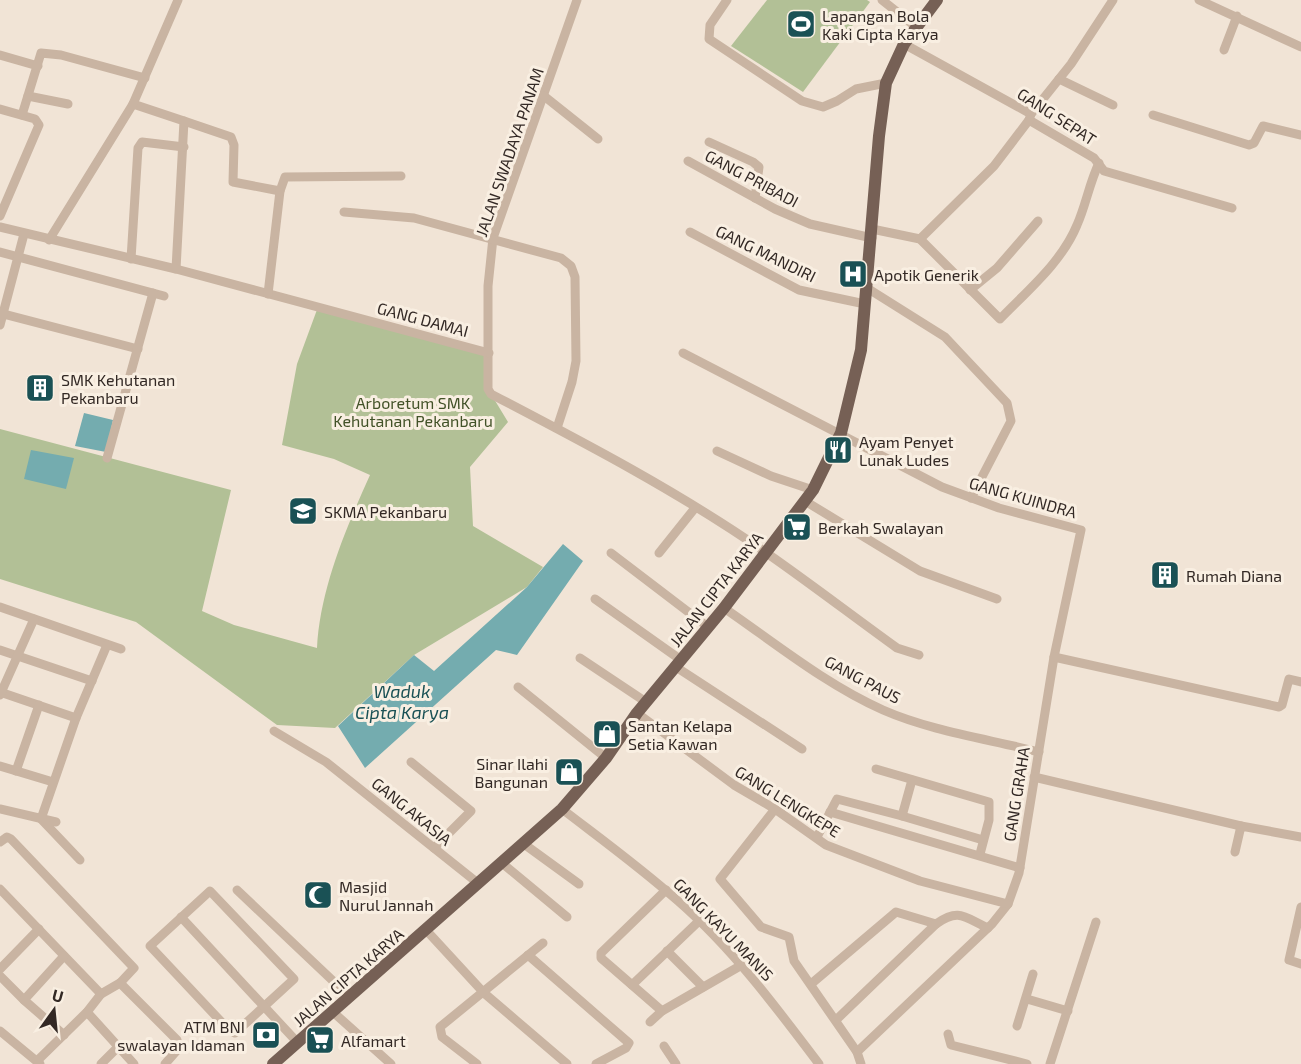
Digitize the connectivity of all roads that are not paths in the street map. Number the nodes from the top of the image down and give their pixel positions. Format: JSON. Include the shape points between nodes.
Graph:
{"nodes":[{"id":1,"x":178,"y":0,"type":"edge"},
{"id":2,"x":577,"y":0,"type":"edge"},
{"id":3,"x":727,"y":0,"type":"edge"},
{"id":4,"x":882,"y":0,"type":"edge"},
{"id":5,"x":937,"y":0,"type":"edge"},
{"id":6,"x":1199,"y":0,"type":"edge"},
{"id":7,"x":1110,"y":1,"type":"edge"},
{"id":8,"x":1237,"y":16,"type":"junction"},
{"id":9,"x":916,"y":27,"type":"junction"},
{"id":10,"x":904,"y":44,"type":"junction"},
{"id":11,"x":1301,"y":47,"type":"edge"},
{"id":12,"x":1224,"y":50,"type":"dead end"},
{"id":13,"x":0,"y":55,"type":"edge"},
{"id":14,"x":38,"y":66,"type":"junction"},
{"id":15,"x":145,"y":78,"type":"junction"},
{"id":16,"x":1059,"y":79,"type":"junction"},
{"id":17,"x":886,"y":83,"type":"junction"},
{"id":18,"x":28,"y":96,"type":"junction"},
{"id":19,"x":544,"y":96,"type":"junction"},
{"id":20,"x":133,"y":104,"type":"junction"},
{"id":21,"x":68,"y":105,"type":"dead end"},
{"id":22,"x":1113,"y":105,"type":"dead end"},
{"id":23,"x":0,"y":109,"type":"edge"},
{"id":24,"x":22,"y":115,"type":"junction"},
{"id":25,"x":1154,"y":115,"type":"dead end"},
{"id":26,"x":1030,"y":117,"type":"junction"},
{"id":27,"x":184,"y":121,"type":"junction"},
{"id":28,"x":1301,"y":135,"type":"edge"},
{"id":29,"x":598,"y":139,"type":"dead end"},
{"id":30,"x":709,"y":142,"type":"dead end"},
{"id":31,"x":184,"y":147,"type":"junction"},
{"id":32,"x":688,"y":161,"type":"dead end"},
{"id":33,"x":1099,"y":164,"type":"junction"},
{"id":34,"x":401,"y":176,"type":"dead end"},
{"id":35,"x":280,"y":191,"type":"junction"},
{"id":36,"x":755,"y":198,"type":"junction"},
{"id":37,"x":1232,"y":208,"type":"dead end"},
{"id":38,"x":344,"y":212,"type":"dead end"},
{"id":39,"x":0,"y":216,"type":"edge"},
{"id":40,"x":1038,"y":221,"type":"dead end"},
{"id":41,"x":0,"y":227,"type":"edge"},
{"id":42,"x":690,"y":232,"type":"dead end"},
{"id":43,"x":872,"y":233,"type":"junction"},
{"id":44,"x":24,"y":234,"type":"junction"},
{"id":45,"x":493,"y":238,"type":"junction"},
{"id":46,"x":920,"y":239,"type":"junction"},
{"id":47,"x":49,"y":240,"type":"junction"},
{"id":48,"x":0,"y":252,"type":"edge"},
{"id":49,"x":18,"y":256,"type":"junction"},
{"id":50,"x":131,"y":259,"type":"junction"},
{"id":51,"x":176,"y":269,"type":"junction"},
{"id":52,"x":867,"y":288,"type":"junction"},
{"id":53,"x":970,"y":290,"type":"junction"},
{"id":54,"x":153,"y":293,"type":"junction"},
{"id":55,"x":268,"y":294,"type":"junction"},
{"id":56,"x":164,"y":296,"type":"dead end"},
{"id":57,"x":866,"y":304,"type":"junction"},
{"id":58,"x":2,"y":313,"type":"edge"},
{"id":59,"x":0,"y":325,"type":"edge"},
{"id":60,"x":138,"y":349,"type":"junction"},
{"id":61,"x":489,"y":353,"type":"junction"},
{"id":62,"x":683,"y":353,"type":"dead end"},
{"id":63,"x":557,"y":428,"type":"junction"},
{"id":64,"x":841,"y":433,"type":"junction"},
{"id":65,"x":717,"y":451,"type":"dead end"},
{"id":66,"x":107,"y":458,"type":"dead end"},
{"id":67,"x":813,"y":490,"type":"junction"},
{"id":68,"x":971,"y":498,"type":"junction"},
{"id":69,"x":805,"y":501,"type":"junction"},
{"id":70,"x":695,"y":508,"type":"junction"},
{"id":71,"x":611,"y":553,"type":"dead end"},
{"id":72,"x":659,"y":553,"type":"dead end"},
{"id":73,"x":766,"y":553,"type":"junction"},
{"id":74,"x":595,"y":599,"type":"dead end"},
{"id":75,"x":997,"y":599,"type":"dead end"},
{"id":76,"x":0,"y":607,"type":"edge"},
{"id":77,"x":724,"y":608,"type":"junction"},
{"id":78,"x":34,"y":619,"type":"junction"},
{"id":79,"x":708,"y":627,"type":"junction"},
{"id":80,"x":107,"y":645,"type":"junction"},
{"id":81,"x":121,"y":649,"type":"dead end"},
{"id":82,"x":0,"y":650,"type":"edge"},
{"id":83,"x":919,"y":655,"type":"dead end"},
{"id":84,"x":17,"y":656,"type":"junction"},
{"id":85,"x":1054,"y":657,"type":"junction"},
{"id":86,"x":580,"y":658,"type":"dead end"},
{"id":87,"x":679,"y":664,"type":"junction"},
{"id":88,"x":92,"y":681,"type":"junction"},
{"id":89,"x":1301,"y":682,"type":"edge"},
{"id":90,"x":518,"y":687,"type":"dead end"},
{"id":91,"x":0,"y":693,"type":"edge"},
{"id":92,"x":646,"y":702,"type":"junction"},
{"id":93,"x":39,"y":705,"type":"junction"},
{"id":94,"x":637,"y":713,"type":"junction"},
{"id":95,"x":76,"y":718,"type":"junction"},
{"id":96,"x":274,"y":731,"type":"dead end"},
{"id":97,"x":802,"y":749,"type":"dead end"},
{"id":98,"x":1039,"y":752,"type":"junction"},
{"id":99,"x":606,"y":758,"type":"junction"},
{"id":100,"x":411,"y":762,"type":"dead end"},
{"id":101,"x":0,"y":766,"type":"edge"},
{"id":102,"x":876,"y":769,"type":"dead end"},
{"id":103,"x":16,"y":771,"type":"junction"},
{"id":104,"x":1034,"y":777,"type":"junction"},
{"id":105,"x":912,"y":780,"type":"junction"},
{"id":106,"x":53,"y":782,"type":"junction"},
{"id":107,"x":0,"y":809,"type":"edge"},
{"id":108,"x":562,"y":809,"type":"junction"},
{"id":109,"x":776,"y":809,"type":"junction"},
{"id":110,"x":830,"y":812,"type":"junction"},
{"id":111,"x":902,"y":816,"type":"junction"},
{"id":112,"x":41,"y":819,"type":"junction"},
{"id":113,"x":56,"y":822,"type":"dead end"},
{"id":114,"x":1240,"y":826,"type":"junction"},
{"id":115,"x":817,"y":837,"type":"junction"},
{"id":116,"x":1301,"y":837,"type":"edge"},
{"id":117,"x":984,"y":840,"type":"junction"},
{"id":118,"x":0,"y":842,"type":"edge"},
{"id":119,"x":524,"y":844,"type":"junction"},
{"id":120,"x":434,"y":848,"type":"junction"},
{"id":121,"x":1235,"y":852,"type":"dead end"},
{"id":122,"x":980,"y":854,"type":"junction"},
{"id":123,"x":80,"y":860,"type":"dead end"},
{"id":124,"x":502,"y":863,"type":"junction"},
{"id":125,"x":1020,"y":868,"type":"junction"},
{"id":126,"x":479,"y":884,"type":"junction"},
{"id":127,"x":579,"y":885,"type":"dead end"},
{"id":128,"x":237,"y":890,"type":"dead end"},
{"id":129,"x":666,"y":890,"type":"junction"},
{"id":130,"x":2,"y":896,"type":"edge"},
{"id":131,"x":1008,"y":904,"type":"junction"},
{"id":132,"x":1301,"y":907,"type":"edge"},
{"id":133,"x":181,"y":917,"type":"junction"},
{"id":134,"x":567,"y":917,"type":"dead end"},
{"id":135,"x":699,"y":921,"type":"junction"},
{"id":136,"x":1096,"y":922,"type":"dead end"},
{"id":137,"x":936,"y":924,"type":"junction"},
{"id":138,"x":987,"y":928,"type":"junction"},
{"id":139,"x":39,"y":929,"type":"junction"},
{"id":140,"x":426,"y":930,"type":"junction"},
{"id":141,"x":543,"y":943,"type":"dead end"},
{"id":142,"x":667,"y":951,"type":"junction"},
{"id":143,"x":528,"y":955,"type":"junction"},
{"id":144,"x":64,"y":956,"type":"junction"},
{"id":145,"x":1301,"y":964,"type":"edge"},
{"id":146,"x":740,"y":966,"type":"junction"},
{"id":147,"x":0,"y":969,"type":"edge"},
{"id":148,"x":1033,"y":974,"type":"dead end"},
{"id":149,"x":0,"y":976,"type":"edge"},
{"id":150,"x":120,"y":983,"type":"junction"},
{"id":151,"x":811,"y":984,"type":"junction"},
{"id":152,"x":632,"y":985,"type":"junction"},
{"id":153,"x":703,"y":987,"type":"junction"},
{"id":154,"x":484,"y":993,"type":"junction"},
{"id":155,"x":101,"y":994,"type":"junction"},
{"id":156,"x":350,"y":997,"type":"junction"},
{"id":157,"x":1027,"y":999,"type":"junction"},
{"id":158,"x":24,"y":1000,"type":"junction"},
{"id":159,"x":263,"y":1006,"type":"junction"},
{"id":160,"x":662,"y":1011,"type":"junction"},
{"id":161,"x":1068,"y":1011,"type":"junction"},
{"id":162,"x":87,"y":1012,"type":"junction"},
{"id":163,"x":333,"y":1012,"type":"junction"},
{"id":164,"x":836,"y":1020,"type":"junction"},
{"id":165,"x":650,"y":1022,"type":"dead end"},
{"id":166,"x":1017,"y":1026,"type":"dead end"},
{"id":167,"x":948,"y":1034,"type":"dead end"},
{"id":168,"x":1,"y":1035,"type":"edge"},
{"id":169,"x":64,"y":1035,"type":"junction"},
{"id":170,"x":298,"y":1042,"type":"junction"},
{"id":171,"x":664,"y":1046,"type":"dead end"},
{"id":172,"x":118,"y":1047,"type":"junction"},
{"id":173,"x":857,"y":1052,"type":"junction"},
{"id":174,"x":280,"y":1062,"type":"edge"},
{"id":175,"x":38,"y":1063,"type":"edge"},
{"id":176,"x":101,"y":1064,"type":"edge"},
{"id":177,"x":134,"y":1064,"type":"edge"},
{"id":178,"x":165,"y":1064,"type":"edge"},
{"id":179,"x":391,"y":1064,"type":"edge"},
{"id":180,"x":477,"y":1064,"type":"edge"},
{"id":181,"x":567,"y":1064,"type":"edge"},
{"id":182,"x":596,"y":1064,"type":"edge"},
{"id":183,"x":676,"y":1064,"type":"edge"},
{"id":184,"x":819,"y":1064,"type":"edge"},
{"id":185,"x":861,"y":1064,"type":"edge"},
{"id":186,"x":1027,"y":1064,"type":"edge"},
{"id":187,"x":1050,"y":1064,"type":"edge"}],
"edges":[{"from":1,"to":15,"type":"street"},
{"from":2,"to":19,"type":"street","name":"JALAN SWADAYA PANAM"},
{"from":3,"to":17,"type":"street","via":[[710,25],[709,39],[802,101],[822,107],[856,89]]},
{"from":4,"to":9,"type":"street"},
{"from":5,"to":9,"type":"main road","name":"JALAN CIPTA KARYA"},
{"from":6,"to":8,"type":"street"},
{"from":7,"to":16,"type":"street"},
{"from":8,"to":11,"type":"street"},
{"from":8,"to":12,"type":"street"},
{"from":9,"to":10,"type":"main road","name":"JALAN CIPTA KARYA"},
{"from":10,"to":17,"type":"main road","name":"JALAN CIPTA KARYA"},
{"from":10,"to":26,"type":"street","name":"GANG SEPAT"},
{"from":13,"to":14,"type":"street"},
{"from":14,"to":15,"type":"street","via":[[41,53],[61,55]]},
{"from":14,"to":18,"type":"street"},
{"from":15,"to":20,"type":"street"},
{"from":16,"to":22,"type":"street"},
{"from":16,"to":26,"type":"street"},
{"from":17,"to":43,"type":"main road","name":"JALAN CIPTA KARYA"},
{"from":18,"to":21,"type":"street"},
{"from":18,"to":24,"type":"street"},
{"from":19,"to":29,"type":"street"},
{"from":19,"to":45,"type":"street","name":"JALAN SWADAYA PANAM"},
{"from":20,"to":27,"type":"street"},
{"from":20,"to":47,"type":"street"},
{"from":23,"to":24,"type":"street"},
{"from":24,"to":39,"type":"street","via":[[39,125]]},
{"from":25,"to":28,"type":"street","via":[[1249,145],[1263,126]]},
{"from":26,"to":33,"type":"street","name":"GANG SEPAT"},
{"from":26,"to":46,"type":"street","via":[[994,166]]},
{"from":27,"to":31,"type":"street"},
{"from":27,"to":35,"type":"street","via":[[231,137],[233,182]]},
{"from":30,"to":36,"type":"street","via":[[759,167]]},
{"from":31,"to":50,"type":"street","via":[[142,142],[138,148]]},
{"from":31,"to":51,"type":"street"},
{"from":32,"to":36,"type":"street","name":"GANG PRIBADI"},
{"from":33,"to":37,"type":"street","name":"GANG SEPAT","via":[[1104,171]]},
{"from":33,"to":53,"type":"street","via":[[1089,182],[1078,225],[1065,247],[1000,319]]},
{"from":34,"to":35,"type":"street","via":[[291,176],[285,177]]},
{"from":35,"to":55,"type":"street"},
{"from":36,"to":43,"type":"street","name":"GANG PRIBADI","via":[[810,224]]},
{"from":38,"to":45,"type":"street","via":[[414,218]]},
{"from":40,"to":53,"type":"street","via":[[997,268]]},
{"from":41,"to":44,"type":"street","name":"GANG DAMAI"},
{"from":42,"to":57,"type":"street","name":"GANG MANDIRI","via":[[799,290]]},
{"from":43,"to":46,"type":"street","name":"GANG PRIBADI"},
{"from":43,"to":52,"type":"main road","name":"JALAN CIPTA KARYA"},
{"from":44,"to":47,"type":"street","name":"GANG DAMAI"},
{"from":44,"to":49,"type":"street"},
{"from":45,"to":61,"type":"street","name":"JALAN SWADAYA PANAM","via":[[488,286]]},
{"from":45,"to":63,"type":"street","via":[[561,258],[571,266],[575,277],[576,361]]},
{"from":46,"to":53,"type":"street"},
{"from":47,"to":50,"type":"street","name":"GANG DAMAI"},
{"from":48,"to":49,"type":"street"},
{"from":49,"to":54,"type":"street"},
{"from":49,"to":58,"type":"street"},
{"from":50,"to":51,"type":"street","name":"GANG DAMAI"},
{"from":51,"to":55,"type":"street","name":"GANG DAMAI"},
{"from":52,"to":57,"type":"main road","name":"JALAN CIPTA KARYA"},
{"from":52,"to":68,"type":"street","via":[[945,338],[1007,403],[1011,421]]},
{"from":54,"to":56,"type":"street"},
{"from":54,"to":60,"type":"street"},
{"from":55,"to":61,"type":"street","name":"GANG DAMAI"},
{"from":57,"to":64,"type":"main road","name":"JALAN CIPTA KARYA","via":[[861,350]]},
{"from":58,"to":59,"type":"street"},
{"from":58,"to":60,"type":"street"},
{"from":60,"to":66,"type":"street"},
{"from":61,"to":63,"type":"street","via":[[491,394]]},
{"from":62,"to":64,"type":"street","name":"GANG KUINDRA"},
{"from":63,"to":70,"type":"street"},
{"from":64,"to":67,"type":"main road","name":"JALAN CIPTA KARYA"},
{"from":64,"to":68,"type":"street","name":"GANG KUINDRA","via":[[942,488]]},
{"from":65,"to":67,"type":"street"},
{"from":67,"to":69,"type":"main road","name":"JALAN CIPTA KARYA"},
{"from":68,"to":85,"type":"street","name":"GANG KUINDRA","via":[[1081,530]]},
{"from":69,"to":73,"type":"main road","name":"JALAN CIPTA KARYA"},
{"from":69,"to":75,"type":"street","via":[[920,571]]},
{"from":70,"to":72,"type":"street"},
{"from":70,"to":73,"type":"street"},
{"from":71,"to":79,"type":"street"},
{"from":73,"to":77,"type":"main road","name":"JALAN CIPTA KARYA"},
{"from":73,"to":83,"type":"street","via":[[897,648]]},
{"from":74,"to":87,"type":"street"},
{"from":76,"to":78,"type":"street"},
{"from":77,"to":79,"type":"main road","name":"JALAN CIPTA KARYA"},
{"from":77,"to":98,"type":"street","name":"GANG PAUS","via":[[821,675],[883,710]]},
{"from":78,"to":80,"type":"street"},
{"from":78,"to":84,"type":"street"},
{"from":79,"to":87,"type":"main road","name":"JALAN CIPTA KARYA"},
{"from":80,"to":81,"type":"street"},
{"from":80,"to":88,"type":"street"},
{"from":82,"to":84,"type":"street"},
{"from":84,"to":88,"type":"street"},
{"from":84,"to":91,"type":"street"},
{"from":85,"to":89,"type":"street","via":[[1279,706],[1289,679]]},
{"from":85,"to":98,"type":"street","name":"GANG GRAHA"},
{"from":86,"to":92,"type":"street"},
{"from":87,"to":92,"type":"main road","name":"JALAN CIPTA KARYA"},
{"from":87,"to":97,"type":"street"},
{"from":88,"to":95,"type":"street"},
{"from":90,"to":99,"type":"street"},
{"from":91,"to":93,"type":"street"},
{"from":92,"to":94,"type":"main road","name":"JALAN CIPTA KARYA"},
{"from":93,"to":95,"type":"street"},
{"from":93,"to":103,"type":"street"},
{"from":94,"to":99,"type":"main road","name":"JALAN CIPTA KARYA"},
{"from":94,"to":109,"type":"street","name":"GANG LENGKEPE","via":[[734,785]]},
{"from":95,"to":106,"type":"street"},
{"from":96,"to":120,"type":"street","name":"GANG AKASIA","via":[[326,762]]},
{"from":98,"to":104,"type":"street","name":"GANG GRAHA"},
{"from":99,"to":108,"type":"main road","name":"JALAN CIPTA KARYA"},
{"from":100,"to":120,"type":"street","via":[[471,811]]},
{"from":101,"to":103,"type":"street"},
{"from":102,"to":105,"type":"street"},
{"from":103,"to":106,"type":"street"},
{"from":104,"to":114,"type":"street"},
{"from":104,"to":125,"type":"street","name":"GANG GRAHA"},
{"from":105,"to":111,"type":"street"},
{"from":105,"to":117,"type":"street","via":[[989,802]]},
{"from":106,"to":112,"type":"street"},
{"from":107,"to":112,"type":"street"},
{"from":108,"to":119,"type":"main road","name":"JALAN CIPTA KARYA"},
{"from":108,"to":129,"type":"street","name":"GANG KAYU MANIS"},
{"from":109,"to":115,"type":"street","name":"GANG LENGKEPE"},
{"from":109,"to":151,"type":"street","via":[[720,879],[761,927],[789,937],[794,962]]},
{"from":110,"to":111,"type":"street","via":[[837,799]]},
{"from":110,"to":115,"type":"street"},
{"from":110,"to":122,"type":"street"},
{"from":111,"to":117,"type":"street"},
{"from":112,"to":113,"type":"street"},
{"from":112,"to":123,"type":"street"},
{"from":114,"to":116,"type":"street"},
{"from":114,"to":121,"type":"street"},
{"from":115,"to":131,"type":"street","name":"GANG LENGKEPE","via":[[826,845],[920,880]]},
{"from":117,"to":122,"type":"street"},
{"from":118,"to":150,"type":"street","via":[[11,839],[134,968]]},
{"from":119,"to":124,"type":"main road","name":"JALAN CIPTA KARYA"},
{"from":119,"to":127,"type":"street"},
{"from":120,"to":126,"type":"street","name":"GANG AKASIA"},
{"from":122,"to":125,"type":"street"},
{"from":124,"to":126,"type":"main road","name":"JALAN CIPTA KARYA"},
{"from":124,"to":134,"type":"street"},
{"from":125,"to":131,"type":"street","name":"GANG GRAHA"},
{"from":126,"to":140,"type":"main road","name":"JALAN CIPTA KARYA"},
{"from":128,"to":156,"type":"street"},
{"from":129,"to":135,"type":"street","name":"GANG KAYU MANIS"},
{"from":129,"to":152,"type":"street","via":[[601,952],[601,958]]},
{"from":130,"to":139,"type":"street"},
{"from":131,"to":138,"type":"street","name":"GANG GRAHA"},
{"from":132,"to":145,"type":"street","via":[[1289,960]]},
{"from":133,"to":159,"type":"street"},
{"from":133,"to":159,"type":"street","via":[[206,893],[212,893],[293,976],[293,983]]},
{"from":133,"to":159,"type":"street","via":[[150,946],[231,1032],[237,1032]]},
{"from":135,"to":142,"type":"street"},
{"from":135,"to":146,"type":"street","name":"GANG KAYU MANIS"},
{"from":136,"to":161,"type":"street"},
{"from":137,"to":138,"type":"street","via":[[950,914],[958,914]]},
{"from":137,"to":151,"type":"street","via":[[896,912]]},
{"from":137,"to":164,"type":"street"},
{"from":138,"to":173,"type":"street","name":"GANG GRAHA"},
{"from":139,"to":144,"type":"street"},
{"from":139,"to":147,"type":"street"},
{"from":140,"to":154,"type":"street"},
{"from":140,"to":156,"type":"main road","name":"JALAN CIPTA KARYA"},
{"from":141,"to":143,"type":"street"},
{"from":142,"to":152,"type":"street"},
{"from":142,"to":153,"type":"street"},
{"from":143,"to":154,"type":"street"},
{"from":143,"to":182,"type":"street","via":[[629,1043]]},
{"from":144,"to":155,"type":"street"},
{"from":144,"to":158,"type":"street"},
{"from":146,"to":153,"type":"street"},
{"from":146,"to":184,"type":"street","name":"GANG KAYU MANIS"},
{"from":148,"to":157,"type":"street"},
{"from":149,"to":158,"type":"street"},
{"from":150,"to":155,"type":"street"},
{"from":150,"to":178,"type":"street","via":[[177,1040],[179,1048]]},
{"from":151,"to":164,"type":"street"},
{"from":152,"to":160,"type":"street"},
{"from":153,"to":160,"type":"street"},
{"from":154,"to":180,"type":"street","via":[[440,1027],[439,1032]]},
{"from":154,"to":181,"type":"street"},
{"from":155,"to":162,"type":"street"},
{"from":156,"to":163,"type":"main road","name":"JALAN CIPTA KARYA"},
{"from":157,"to":161,"type":"street"},
{"from":157,"to":166,"type":"street"},
{"from":158,"to":169,"type":"street"},
{"from":159,"to":170,"type":"street"},
{"from":160,"to":165,"type":"street"},
{"from":161,"to":187,"type":"street"},
{"from":162,"to":169,"type":"street"},
{"from":162,"to":172,"type":"street"},
{"from":163,"to":170,"type":"main road","name":"JALAN CIPTA KARYA"},
{"from":163,"to":179,"type":"street"},
{"from":164,"to":173,"type":"street"},
{"from":167,"to":186,"type":"street","via":[[951,1045]]},
{"from":168,"to":175,"type":"street"},
{"from":169,"to":175,"type":"street"},
{"from":170,"to":174,"type":"main road","name":"JALAN CIPTA KARYA"},
{"from":171,"to":183,"type":"street"},
{"from":172,"to":176,"type":"street"},
{"from":172,"to":177,"type":"street"},
{"from":173,"to":185,"type":"street"}]}
